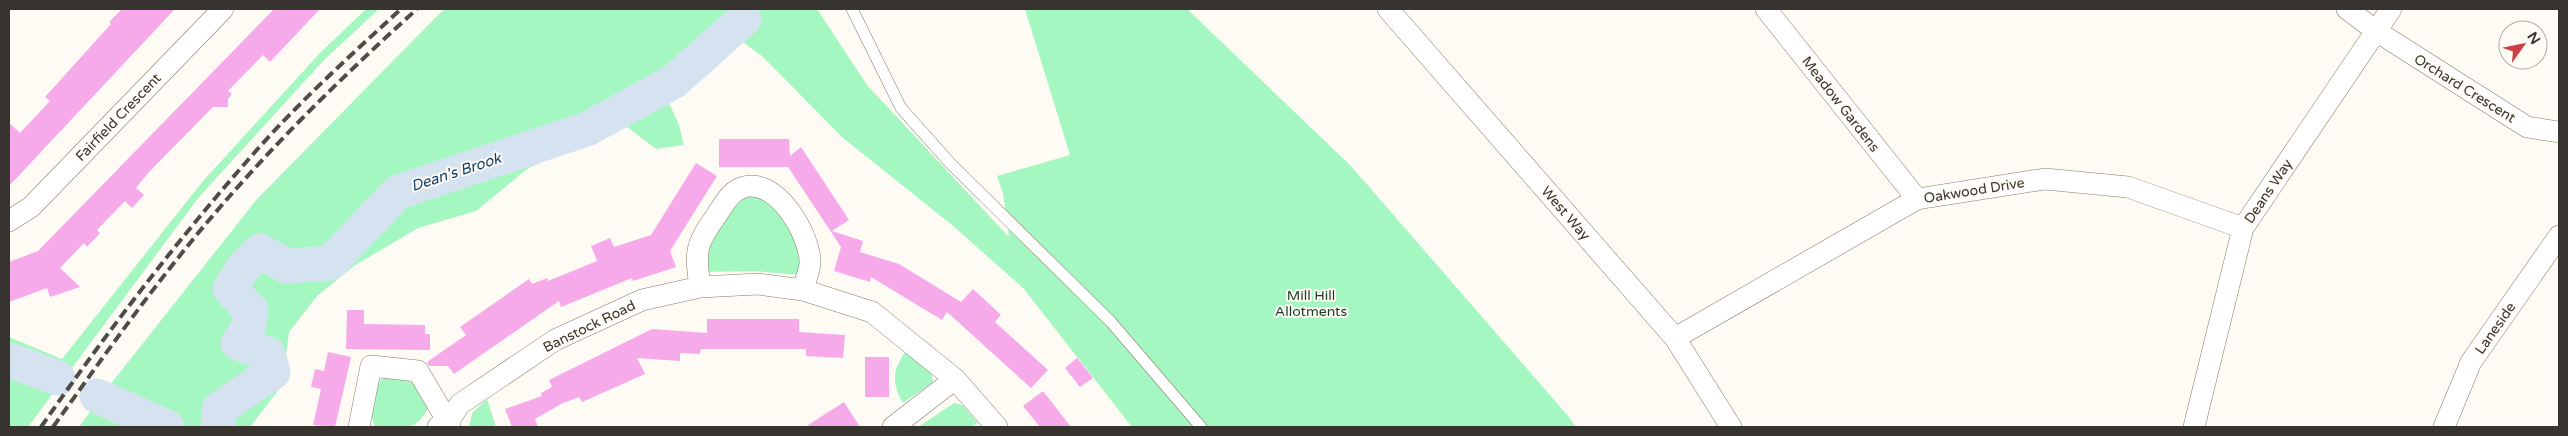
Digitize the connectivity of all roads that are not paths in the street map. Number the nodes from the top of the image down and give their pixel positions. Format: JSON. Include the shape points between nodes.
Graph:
{"nodes":[{"id":1,"x":223,"y":9,"type":"edge"},
{"id":2,"x":852,"y":9,"type":"edge"},
{"id":3,"x":1388,"y":9,"type":"edge"},
{"id":4,"x":1766,"y":9,"type":"edge"},
{"id":5,"x":2347,"y":9,"type":"edge"},
{"id":6,"x":2392,"y":9,"type":"edge"},
{"id":7,"x":2376,"y":32,"type":"junction"},
{"id":8,"x":2559,"y":132,"type":"edge"},
{"id":9,"x":1917,"y":199,"type":"junction"},
{"id":10,"x":9,"y":221,"type":"edge"},
{"id":11,"x":2243,"y":228,"type":"junction"},
{"id":12,"x":2559,"y":236,"type":"edge"},
{"id":13,"x":700,"y":287,"type":"junction"},
{"id":14,"x":803,"y":290,"type":"junction"},
{"id":15,"x":1675,"y":338,"type":"junction"},
{"id":16,"x":954,"y":379,"type":"junction"},
{"id":17,"x":445,"y":426,"type":"edge"},
{"id":18,"x":359,"y":427,"type":"edge"},
{"id":19,"x":893,"y":427,"type":"edge"},
{"id":20,"x":997,"y":427,"type":"edge"},
{"id":21,"x":1201,"y":427,"type":"edge"},
{"id":22,"x":1731,"y":427,"type":"edge"},
{"id":23,"x":2194,"y":427,"type":"edge"},
{"id":24,"x":2444,"y":427,"type":"edge"}],
"edges":[{"from":1,"to":10,"type":"street","name":"Fairfield Crescent","via":[[31,208]]},
{"from":2,"to":21,"type":"lane","via":[[902,108],[950,163],[1111,322]]},
{"from":3,"to":15,"type":"street","name":"West Way"},
{"from":4,"to":9,"type":"street","name":"Meadow Gardens"},
{"from":5,"to":7,"type":"street","name":"Orchard Crescent"},
{"from":6,"to":7,"type":"street","name":"Deans Way"},
{"from":7,"to":8,"type":"street","name":"Orchard Crescent","via":[[2527,127]]},
{"from":7,"to":11,"type":"street","name":"Deans Way"},
{"from":9,"to":11,"type":"street","name":"Oakwood Drive","via":[[2045,179],[2128,187]]},
{"from":9,"to":15,"type":"street","name":"Oakwood Drive"},
{"from":11,"to":23,"type":"street","name":"Deans Way"},
{"from":12,"to":24,"type":"street","name":"Laneside","via":[[2471,362]]},
{"from":13,"to":14,"type":"street","name":"Banstock Road","via":[[758,284]]},
{"from":13,"to":14,"type":"street","via":[[696,252],[702,235],[736,190],[754,186],[766,188],[775,195],[801,230],[810,264]]},
{"from":13,"to":17,"type":"street","name":"Banstock Road","via":[[642,300],[555,340],[460,404]]},
{"from":14,"to":16,"type":"street","name":"Banstock Road","via":[[872,312]]},
{"from":15,"to":22,"type":"street","name":"West Way"},
{"from":16,"to":19,"type":"street"},
{"from":16,"to":20,"type":"street","name":"Banstock Road"},
{"from":17,"to":18,"type":"street","via":[[418,371],[372,366]]}]}
